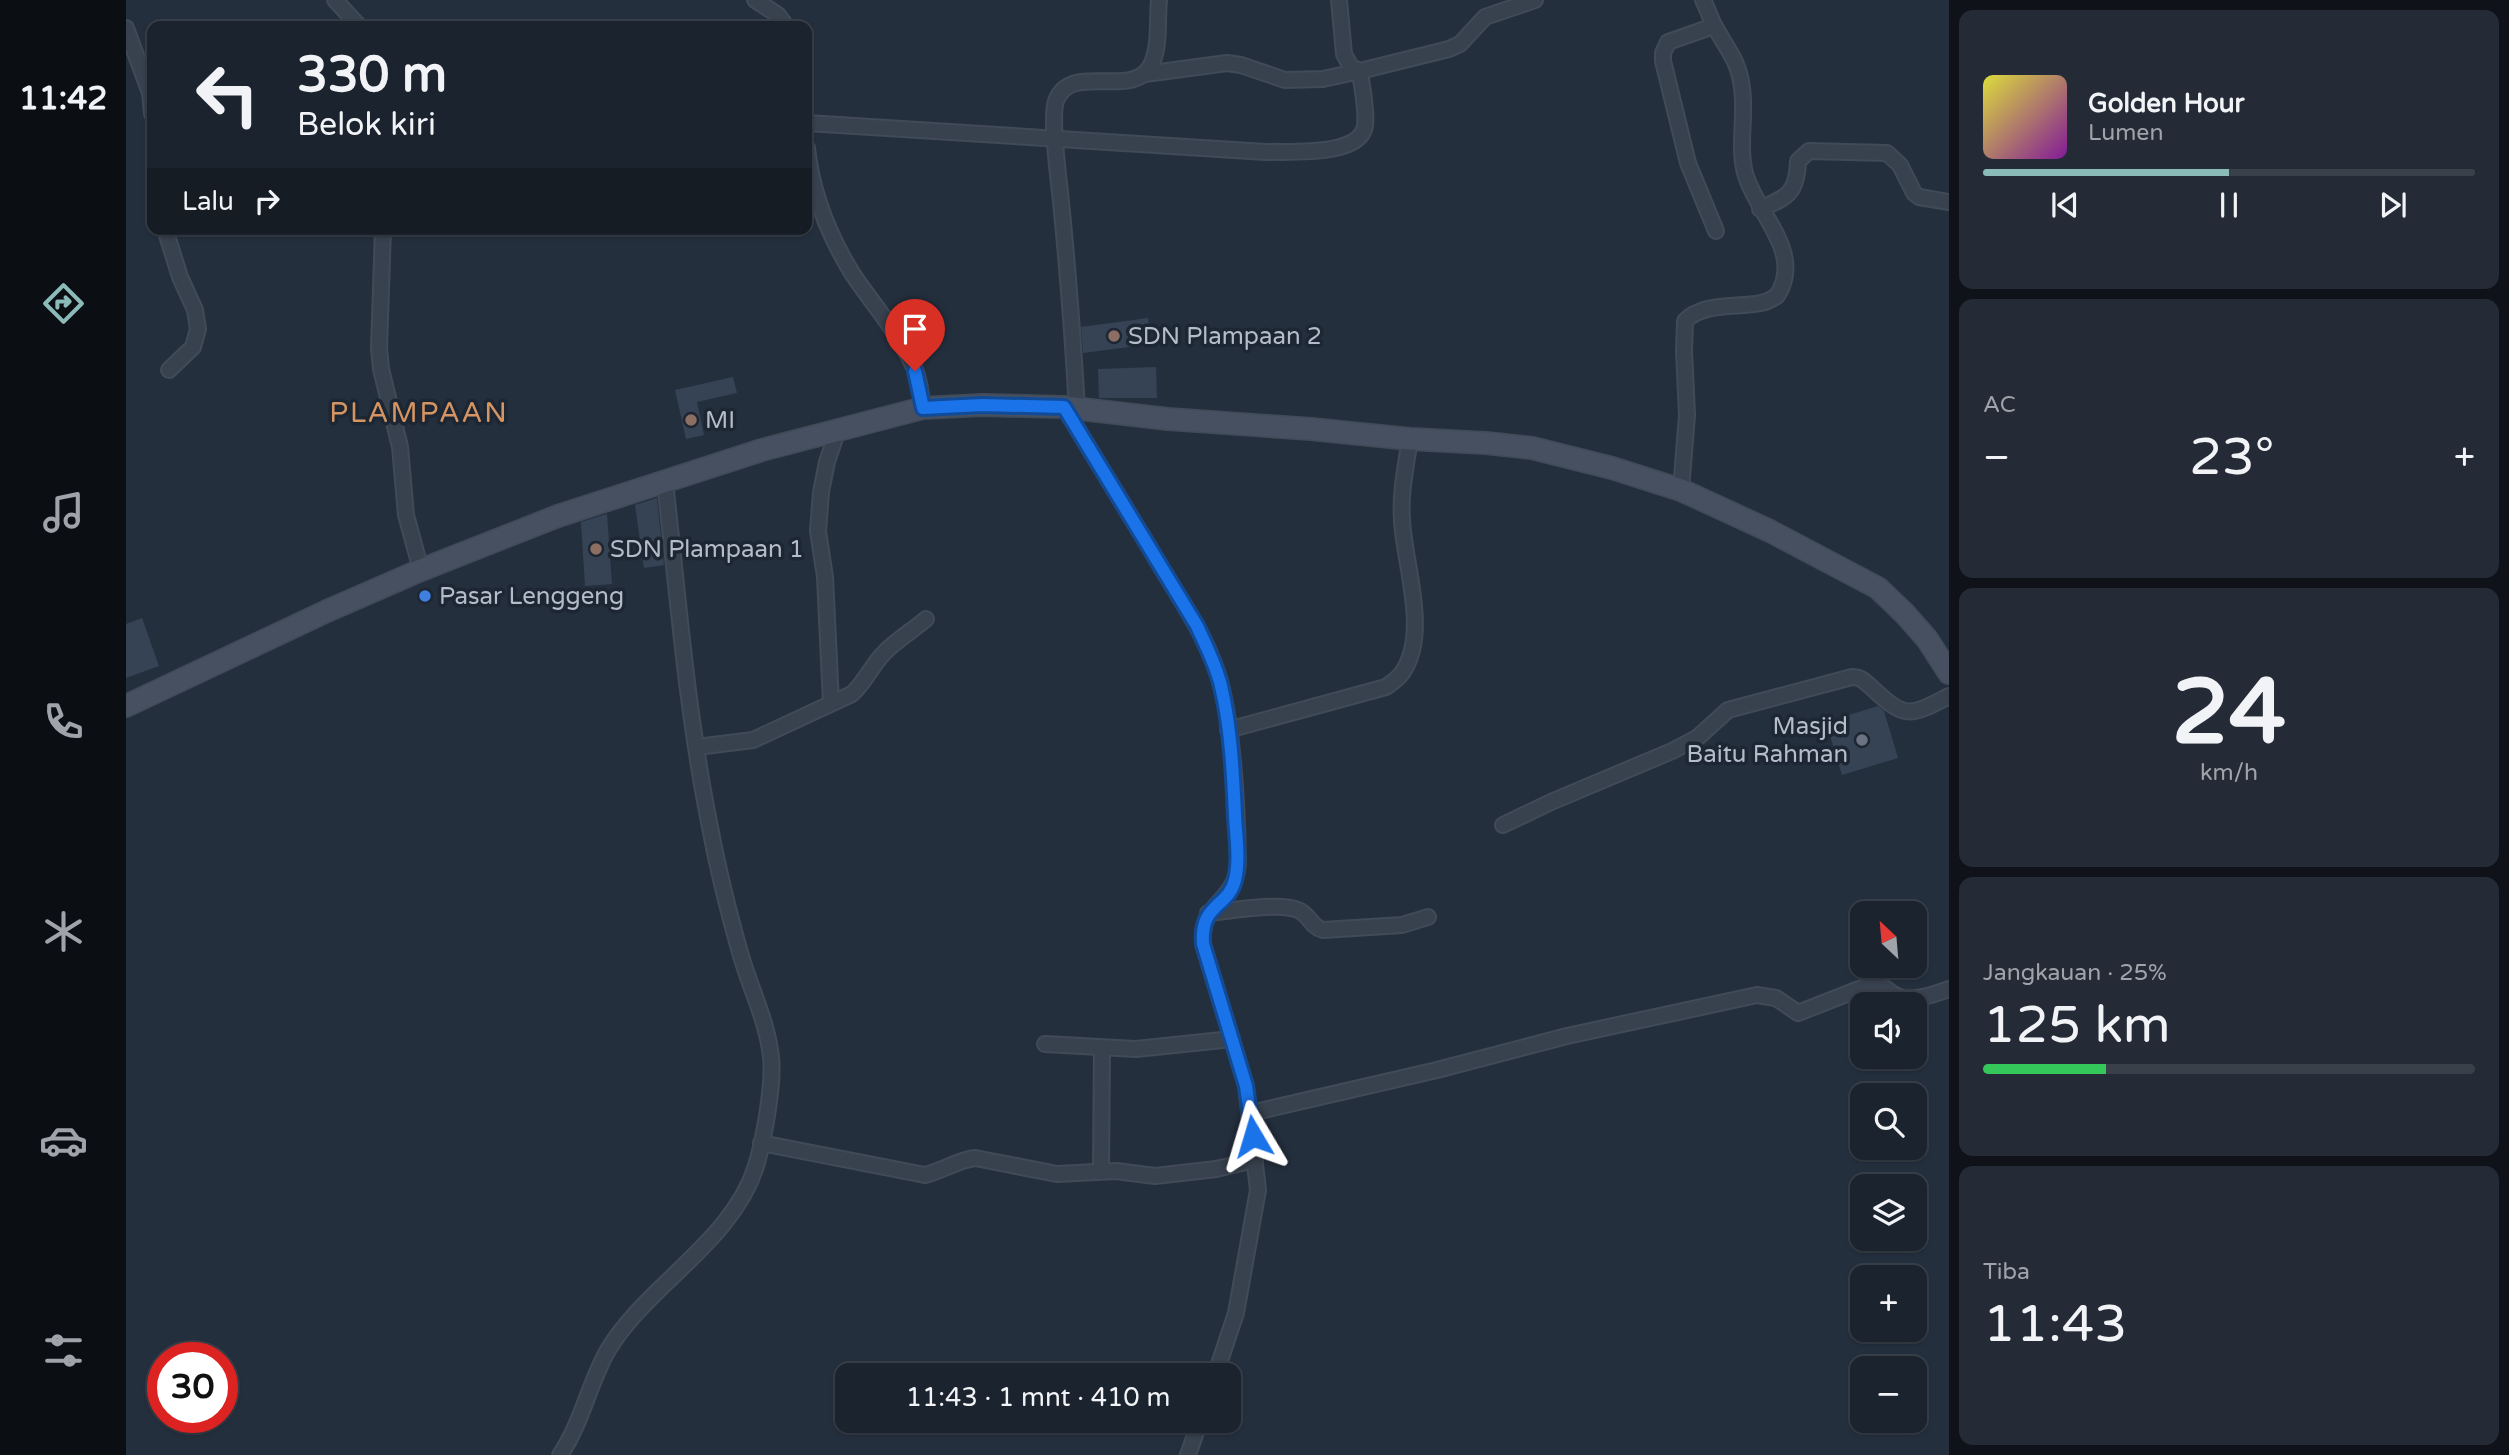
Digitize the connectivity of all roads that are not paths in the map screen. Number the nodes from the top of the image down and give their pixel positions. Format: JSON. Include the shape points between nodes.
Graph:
{"nodes":[{"id":1,"x":335,"y":0,"type":"edge"},
{"id":2,"x":755,"y":0,"type":"edge"},
{"id":3,"x":1159,"y":0,"type":"edge"},
{"id":4,"x":1339,"y":0,"type":"edge"},
{"id":5,"x":1535,"y":0,"type":"edge"},
{"id":6,"x":1703,"y":0,"type":"edge"},
{"id":7,"x":354,"y":21,"type":"edge"},
{"id":8,"x":782,"y":21,"type":"edge"},
{"id":9,"x":1714,"y":26,"type":"junction"},
{"id":10,"x":126,"y":28,"type":"edge"},
{"id":11,"x":1360,"y":71,"type":"junction"},
{"id":12,"x":1145,"y":74,"type":"junction"},
{"id":13,"x":147,"y":85,"type":"edge"},
{"id":14,"x":812,"y":123,"type":"edge"},
{"id":15,"x":1055,"y":138,"type":"junction"},
{"id":16,"x":812,"y":175,"type":"edge"},
{"id":17,"x":1949,"y":202,"type":"edge"},
{"id":18,"x":1759,"y":209,"type":"junction"},
{"id":19,"x":1716,"y":231,"type":"dead end"},
{"id":20,"x":167,"y":235,"type":"edge"},
{"id":21,"x":383,"y":235,"type":"edge"},
{"id":22,"x":169,"y":370,"type":"dead end"},
{"id":23,"x":923,"y":408,"type":"junction"},
{"id":24,"x":1071,"y":408,"type":"junction"},
{"id":25,"x":837,"y":432,"type":"junction"},
{"id":26,"x":1410,"y":439,"type":"junction"},
{"id":27,"x":665,"y":482,"type":"junction"},
{"id":28,"x":1681,"y":490,"type":"junction"},
{"id":29,"x":421,"y":570,"type":"junction"},
{"id":30,"x":926,"y":620,"type":"dead end"},
{"id":31,"x":1949,"y":673,"type":"edge"},
{"id":32,"x":1949,"y":696,"type":"edge"},
{"id":33,"x":831,"y":703,"type":"junction"},
{"id":34,"x":126,"y":706,"type":"edge"},
{"id":35,"x":1228,"y":730,"type":"junction"},
{"id":36,"x":697,"y":747,"type":"junction"},
{"id":37,"x":1503,"y":825,"type":"dead end"},
{"id":38,"x":1208,"y":913,"type":"junction"},
{"id":39,"x":1428,"y":917,"type":"dead end"},
{"id":40,"x":1949,"y":989,"type":"edge"},
{"id":41,"x":1232,"y":1039,"type":"junction"},
{"id":42,"x":1045,"y":1044,"type":"dead end"},
{"id":43,"x":1102,"y":1048,"type":"junction"},
{"id":44,"x":1251,"y":1113,"type":"junction"},
{"id":45,"x":761,"y":1143,"type":"junction"},
{"id":46,"x":1255,"y":1160,"type":"junction"},
{"id":47,"x":1101,"y":1171,"type":"junction"},
{"id":48,"x":1219,"y":1363,"type":"edge"},
{"id":49,"x":1196,"y":1433,"type":"edge"},
{"id":50,"x":560,"y":1455,"type":"edge"},
{"id":51,"x":1188,"y":1455,"type":"edge"}],
"edges":[{"from":1,"to":7,"type":"street"},
{"from":2,"to":8,"type":"street"},
{"from":3,"to":12,"type":"street","via":[[1155,55]]},
{"from":4,"to":11,"type":"street","via":[[1344,54],[1351,67]]},
{"from":5,"to":11,"type":"street","via":[[1485,17],[1460,44],[1449,49]]},
{"from":6,"to":9,"type":"street"},
{"from":9,"to":18,"type":"street","via":[[1739,68],[1743,165]]},
{"from":9,"to":19,"type":"street","via":[[1668,42],[1663,61],[1688,163]]},
{"from":10,"to":13,"type":"street"},
{"from":11,"to":12,"type":"street","via":[[1284,80],[1227,63]]},
{"from":11,"to":15,"type":"street","via":[[1364,129],[1346,146],[1328,150],[1266,152]]},
{"from":12,"to":15,"type":"street","via":[[1131,81],[1078,82],[1062,90],[1055,103]]},
{"from":14,"to":15,"type":"street"},
{"from":15,"to":24,"type":"street","via":[[1069,280]]},
{"from":16,"to":23,"type":"street","via":[[829,231],[907,355]]},
{"from":17,"to":18,"type":"street","via":[[1919,197],[1887,153],[1809,150],[1798,161],[1792,190]]},
{"from":18,"to":28,"type":"street","via":[[1782,249],[1782,288],[1762,303],[1701,311],[1685,321],[1687,415]]},
{"from":20,"to":22,"type":"street","via":[[198,329],[193,347]]},
{"from":21,"to":29,"type":"street","via":[[380,358],[400,447],[406,515]]},
{"from":23,"to":24,"type":"street"},
{"from":23,"to":25,"type":"street"},
{"from":24,"to":26,"type":"street"},
{"from":24,"to":35,"type":"street","via":[[1197,626],[1221,685]]},
{"from":25,"to":27,"type":"street","via":[[762,450]]},
{"from":25,"to":33,"type":"street","via":[[821,492],[818,531]]},
{"from":26,"to":28,"type":"street","via":[[1532,449]]},
{"from":26,"to":35,"type":"street","via":[[1402,521],[1415,628],[1412,652],[1402,674],[1386,687]]},
{"from":27,"to":29,"type":"street","via":[[558,516]]},
{"from":27,"to":36,"type":"street"},
{"from":28,"to":31,"type":"street","via":[[1878,588],[1927,639]]},
{"from":29,"to":34,"type":"street"},
{"from":30,"to":33,"type":"street","via":[[886,651],[852,694]]},
{"from":32,"to":37,"type":"street","via":[[1920,711],[1906,711],[1893,708],[1863,680],[1852,677],[1728,710],[1680,747]]},
{"from":33,"to":36,"type":"street","via":[[753,740]]},
{"from":35,"to":38,"type":"street","via":[[1238,863],[1232,889]]},
{"from":36,"to":45,"type":"street","via":[[710,827],[741,957],[772,1060]]},
{"from":38,"to":39,"type":"street","via":[[1290,908],[1323,930],[1402,925]]},
{"from":38,"to":41,"type":"street","via":[[1203,944]]},
{"from":40,"to":44,"type":"street","via":[[1903,998],[1884,985],[1872,984],[1798,1013],[1776,998],[1757,996],[1567,1035]]},
{"from":41,"to":43,"type":"street"},
{"from":41,"to":44,"type":"street"},
{"from":42,"to":43,"type":"street"},
{"from":43,"to":47,"type":"street"},
{"from":44,"to":46,"type":"street"},
{"from":45,"to":47,"type":"street","via":[[925,1175],[975,1158],[1057,1174]]},
{"from":45,"to":50,"type":"street","via":[[744,1196],[694,1258],[645,1303],[608,1351]]},
{"from":46,"to":47,"type":"street","via":[[1155,1176]]},
{"from":46,"to":48,"type":"street","via":[[1258,1190],[1252,1230],[1236,1313]]},
{"from":49,"to":51,"type":"street"}]}
